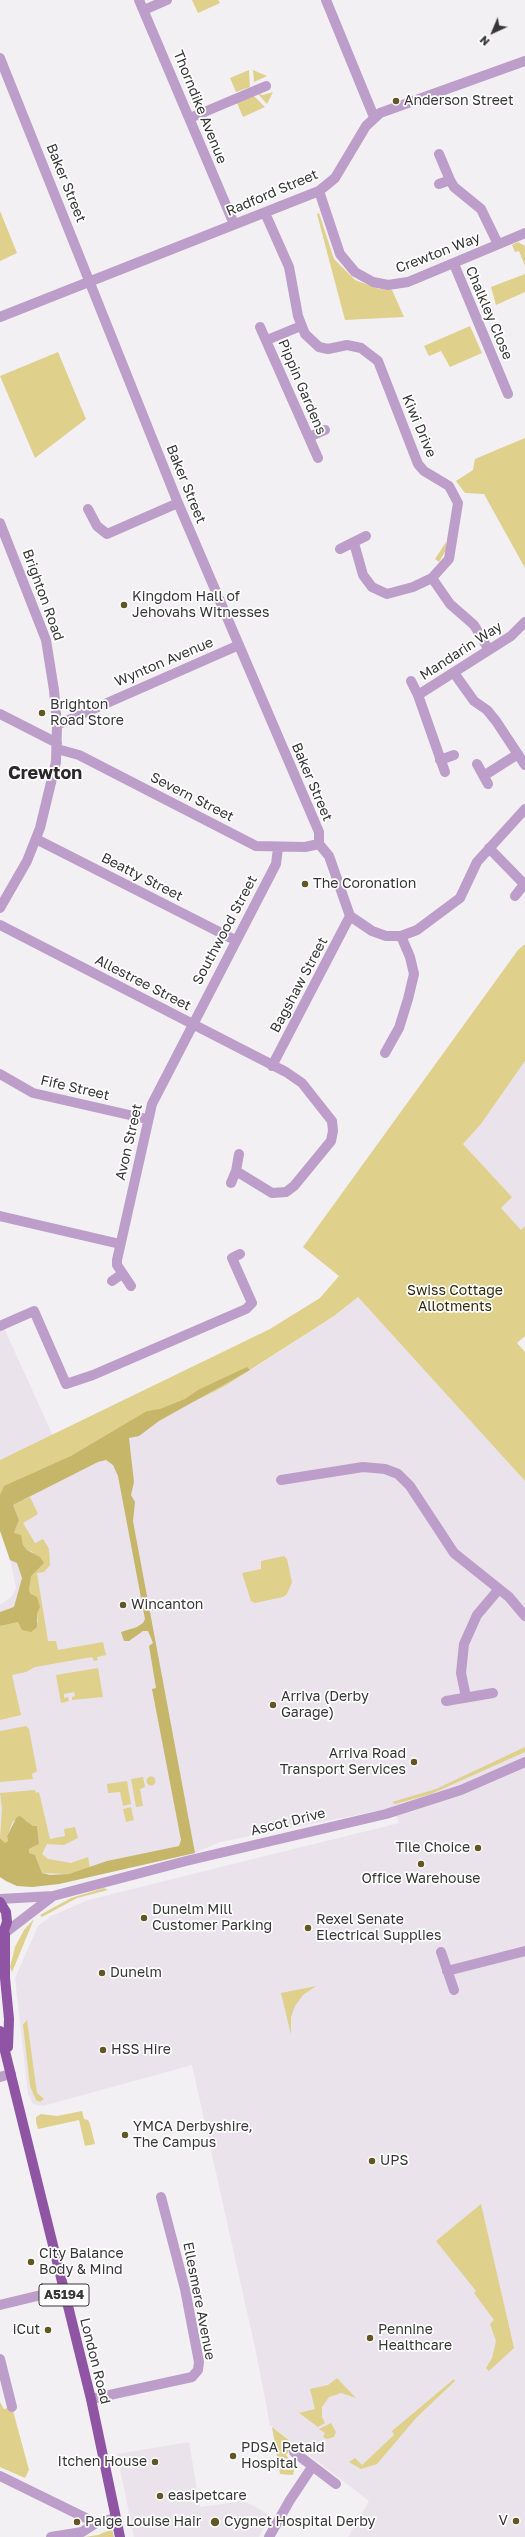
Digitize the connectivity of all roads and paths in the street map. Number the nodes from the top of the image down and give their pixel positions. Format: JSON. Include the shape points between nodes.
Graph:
{"nodes":[{"id":1,"x":139,"y":0,"type":"edge"},
{"id":2,"x":167,"y":0,"type":"edge"},
{"id":3,"x":326,"y":0,"type":"edge"},
{"id":4,"x":144,"y":10,"type":"junction"},
{"id":5,"x":0,"y":58,"type":"edge"},
{"id":6,"x":525,"y":61,"type":"edge"},
{"id":7,"x":266,"y":86,"type":"dead end"},
{"id":8,"x":374,"y":117,"type":"junction"},
{"id":9,"x":190,"y":118,"type":"junction"},
{"id":10,"x":440,"y":154,"type":"dead end"},
{"id":11,"x":450,"y":180,"type":"junction"},
{"id":12,"x":439,"y":184,"type":"dead end"},
{"id":13,"x":319,"y":191,"type":"junction"},
{"id":14,"x":265,"y":213,"type":"junction"},
{"id":15,"x":234,"y":224,"type":"junction"},
{"id":16,"x":525,"y":233,"type":"edge"},
{"id":17,"x":498,"y":244,"type":"junction"},
{"id":18,"x":454,"y":264,"type":"junction"},
{"id":19,"x":90,"y":280,"type":"junction"},
{"id":20,"x":0,"y":317,"type":"edge"},
{"id":21,"x":301,"y":326,"type":"junction"},
{"id":22,"x":260,"y":327,"type":"dead end"},
{"id":23,"x":267,"y":340,"type":"junction"},
{"id":24,"x":508,"y":394,"type":"dead end"},
{"id":25,"x":325,"y":430,"type":"dead end"},
{"id":26,"x":309,"y":437,"type":"junction"},
{"id":27,"x":318,"y":458,"type":"dead end"},
{"id":28,"x":178,"y":503,"type":"junction"},
{"id":29,"x":88,"y":509,"type":"dead end"},
{"id":30,"x":0,"y":523,"type":"edge"},
{"id":31,"x":366,"y":536,"type":"dead end"},
{"id":32,"x":354,"y":543,"type":"junction"},
{"id":33,"x":340,"y":549,"type":"dead end"},
{"id":34,"x":432,"y":578,"type":"junction"},
{"id":35,"x":525,"y":622,"type":"edge"},
{"id":36,"x":239,"y":645,"type":"junction"},
{"id":37,"x":489,"y":650,"type":"junction"},
{"id":38,"x":454,"y":673,"type":"junction"},
{"id":39,"x":411,"y":681,"type":"dead end"},
{"id":40,"x":418,"y":695,"type":"junction"},
{"id":41,"x":0,"y":714,"type":"edge"},
{"id":42,"x":57,"y":725,"type":"junction"},
{"id":43,"x":57,"y":746,"type":"junction"},
{"id":44,"x":518,"y":754,"type":"junction"},
{"id":45,"x":454,"y":755,"type":"dead end"},
{"id":46,"x":440,"y":760,"type":"junction"},
{"id":47,"x":477,"y":764,"type":"dead end"},
{"id":48,"x":525,"y":765,"type":"edge"},
{"id":49,"x":445,"y":772,"type":"dead end"},
{"id":50,"x":525,"y":809,"type":"edge"},
{"id":51,"x":36,"y":839,"type":"junction"},
{"id":52,"x":319,"y":844,"type":"junction"},
{"id":53,"x":278,"y":848,"type":"junction"},
{"id":54,"x":489,"y":848,"type":"junction"},
{"id":55,"x":524,"y":884,"type":"edge"},
{"id":56,"x":515,"y":896,"type":"dead end"},
{"id":57,"x":0,"y":908,"type":"edge"},
{"id":58,"x":350,"y":916,"type":"junction"},
{"id":59,"x":0,"y":925,"type":"edge"},
{"id":60,"x":401,"y":936,"type":"junction"},
{"id":61,"x":235,"y":940,"type":"junction"},
{"id":62,"x":192,"y":1024,"type":"junction"},
{"id":63,"x":385,"y":1053,"type":"dead end"},
{"id":64,"x":272,"y":1066,"type":"junction"},
{"id":65,"x":0,"y":1074,"type":"edge"},
{"id":66,"x":147,"y":1119,"type":"junction"},
{"id":67,"x":239,"y":1154,"type":"dead end"},
{"id":68,"x":236,"y":1171,"type":"junction"},
{"id":69,"x":231,"y":1183,"type":"dead end"},
{"id":70,"x":0,"y":1216,"type":"edge"},
{"id":71,"x":120,"y":1244,"type":"junction"},
{"id":72,"x":240,"y":1254,"type":"dead end"},
{"id":73,"x":122,"y":1274,"type":"junction"},
{"id":74,"x":112,"y":1281,"type":"dead end"},
{"id":75,"x":131,"y":1286,"type":"dead end"},
{"id":76,"x":0,"y":1326,"type":"edge"},
{"id":77,"x":281,"y":1480,"type":"dead end"},
{"id":78,"x":499,"y":1588,"type":"junction"},
{"id":79,"x":525,"y":1616,"type":"edge"},
{"id":80,"x":493,"y":1693,"type":"dead end"},
{"id":81,"x":466,"y":1697,"type":"junction"},
{"id":82,"x":446,"y":1701,"type":"dead end"},
{"id":83,"x":525,"y":1762,"type":"edge"},
{"id":84,"x":53,"y":1896,"type":"junction"},
{"id":85,"x":0,"y":1901,"type":"edge"},
{"id":86,"x":3,"y":1936,"type":"edge"},
{"id":87,"x":525,"y":1951,"type":"edge"},
{"id":88,"x":440,"y":1952,"type":"dead end"},
{"id":89,"x":447,"y":1971,"type":"junction"},
{"id":90,"x":454,"y":1990,"type":"dead end"},
{"id":91,"x":0,"y":2031,"type":"edge"},
{"id":92,"x":7,"y":2053,"type":"junction"},
{"id":93,"x":11,"y":2074,"type":"junction"},
{"id":94,"x":0,"y":2077,"type":"edge"},
{"id":95,"x":161,"y":2197,"type":"dead end"},
{"id":96,"x":62,"y":2290,"type":"junction"},
{"id":97,"x":0,"y":2305,"type":"edge"},
{"id":98,"x":0,"y":2359,"type":"edge"},
{"id":99,"x":4,"y":2392,"type":"edge"},
{"id":100,"x":91,"y":2399,"type":"junction"},
{"id":101,"x":12,"y":2406,"type":"dead end"},
{"id":102,"x":294,"y":2452,"type":"dead end"},
{"id":103,"x":312,"y":2466,"type":"junction"},
{"id":104,"x":0,"y":2476,"type":"edge"},
{"id":105,"x":336,"y":2484,"type":"dead end"},
{"id":106,"x":115,"y":2518,"type":"junction"},
{"id":107,"x":96,"y":2523,"type":"junction"},
{"id":108,"x":51,"y":2537,"type":"edge"},
{"id":109,"x":120,"y":2537,"type":"edge"},
{"id":110,"x":269,"y":2537,"type":"edge"}],
"edges":[{"from":1,"to":4,"type":"street","name":"Thorndike Avenue"},
{"from":2,"to":4,"type":"street"},
{"from":3,"to":8,"type":"street"},
{"from":4,"to":9,"type":"street","name":"Thorndike Avenue"},
{"from":5,"to":19,"type":"street","name":"Baker Street"},
{"from":6,"to":8,"type":"street","name":"Radford Street","via":[[387,109]]},
{"from":7,"to":9,"type":"street"},
{"from":8,"to":13,"type":"street","name":"Radford Street","via":[[334,178]]},
{"from":9,"to":15,"type":"street","name":"Thorndike Avenue"},
{"from":10,"to":11,"type":"street"},
{"from":11,"to":12,"type":"street"},
{"from":11,"to":17,"type":"street","via":[[481,209]]},
{"from":13,"to":14,"type":"street","name":"Radford Street"},
{"from":13,"to":18,"type":"street","name":"Crewton Way","via":[[340,254],[352,269],[367,280],[401,284]]},
{"from":14,"to":15,"type":"street","name":"Radford Street"},
{"from":14,"to":21,"type":"street","name":"Kiwi Drive","via":[[289,268]]},
{"from":15,"to":19,"type":"street","name":"Radford Street"},
{"from":16,"to":17,"type":"street","name":"Crewton Way"},
{"from":17,"to":18,"type":"street","name":"Crewton Way"},
{"from":18,"to":24,"type":"street","name":"Chalkley Close"},
{"from":19,"to":20,"type":"street","name":"Radford Street"},
{"from":19,"to":28,"type":"street","name":"Baker Street"},
{"from":21,"to":23,"type":"street"},
{"from":21,"to":34,"type":"street","name":"Kiwi Drive","via":[[310,340],[319,347],[347,345],[361,348],[378,361],[418,464],[424,471],[448,486],[456,498],[459,509],[451,553],[446,565]]},
{"from":22,"to":23,"type":"street","name":"Pippin Gardens"},
{"from":23,"to":26,"type":"street","name":"Pippin Gardens"},
{"from":25,"to":26,"type":"street"},
{"from":26,"to":27,"type":"street","name":"Pippin Gardens"},
{"from":28,"to":29,"type":"street","via":[[107,534],[97,526]]},
{"from":28,"to":36,"type":"street","name":"Baker Street"},
{"from":30,"to":42,"type":"street","name":"Brighton Road","via":[[46,640]]},
{"from":31,"to":32,"type":"street"},
{"from":32,"to":33,"type":"street"},
{"from":32,"to":34,"type":"street","name":"Kiwi Drive","via":[[363,575],[370,586],[380,592],[400,592]]},
{"from":34,"to":37,"type":"street","via":[[450,604],[474,625]]},
{"from":35,"to":37,"type":"street","name":"Mandarin Way","via":[[511,636]]},
{"from":36,"to":42,"type":"street","name":"Wynton Avenue"},
{"from":36,"to":52,"type":"street","name":"Baker Street","via":[[319,832]]},
{"from":37,"to":38,"type":"street","name":"Mandarin Way"},
{"from":38,"to":40,"type":"street","name":"Mandarin Way"},
{"from":38,"to":44,"type":"street","via":[[474,701],[492,716]]},
{"from":39,"to":40,"type":"street"},
{"from":40,"to":46,"type":"street","name":"Mandarin Way"},
{"from":41,"to":43,"type":"street","name":"Severn Street"},
{"from":42,"to":43,"type":"street","name":"Brighton Road"},
{"from":43,"to":51,"type":"street","name":"Brighton Road","via":[[49,795]]},
{"from":43,"to":53,"type":"street","name":"Severn Street","via":[[256,846]]},
{"from":44,"to":47,"type":"street","via":[[486,779]]},
{"from":44,"to":48,"type":"street"},
{"from":45,"to":46,"type":"street"},
{"from":46,"to":49,"type":"street","name":"Mandarin Way"},
{"from":50,"to":54,"type":"street"},
{"from":51,"to":57,"type":"street","name":"Brighton Road","via":[[27,861]]},
{"from":51,"to":61,"type":"street","name":"Beatty Street"},
{"from":52,"to":53,"type":"street","name":"Severn Street","via":[[305,848]]},
{"from":52,"to":58,"type":"street","name":"Baker Street","via":[[329,856]]},
{"from":53,"to":61,"type":"street","name":"Southwood Street","via":[[276,864]]},
{"from":54,"to":55,"type":"street"},
{"from":54,"to":60,"type":"street","via":[[477,862],[460,898],[417,930]]},
{"from":55,"to":56,"type":"street"},
{"from":58,"to":60,"type":"street","via":[[378,934]]},
{"from":58,"to":64,"type":"street","name":"Bagshaw Street"},
{"from":59,"to":62,"type":"street","name":"Allestree Street"},
{"from":60,"to":63,"type":"street","via":[[414,974],[398,1028]]},
{"from":61,"to":62,"type":"street","name":"Southwood Street"},
{"from":62,"to":64,"type":"street","name":"Allestree Street"},
{"from":62,"to":66,"type":"street","name":"Avon Street","via":[[155,1095]]},
{"from":64,"to":68,"type":"street","name":"Allestree Street","via":[[298,1079],[306,1087],[332,1121],[332,1136],[294,1186],[286,1192],[272,1193]]},
{"from":65,"to":66,"type":"street","name":"Fife Street","via":[[33,1093]]},
{"from":66,"to":71,"type":"street","name":"Avon Street"},
{"from":67,"to":68,"type":"street"},
{"from":68,"to":69,"type":"street"},
{"from":70,"to":71,"type":"street"},
{"from":71,"to":73,"type":"street","name":"Avon Street","via":[[117,1266]]},
{"from":72,"to":76,"type":"street","via":[[232,1258],[252,1303],[246,1309],[93,1375],[66,1384],[34,1311]]},
{"from":73,"to":74,"type":"street"},
{"from":73,"to":75,"type":"street","name":"Avon Street"},
{"from":77,"to":78,"type":"street","via":[[363,1467],[385,1469],[398,1474],[410,1486],[454,1553]]},
{"from":78,"to":79,"type":"street"},
{"from":78,"to":81,"type":"street","via":[[471,1625],[464,1644],[461,1673]]},
{"from":80,"to":81,"type":"street"},
{"from":81,"to":82,"type":"street"},
{"from":83,"to":84,"type":"street","name":"Ascot Drive","via":[[461,1790],[388,1814],[199,1858]]},
{"from":84,"to":85,"type":"street","name":"Ascot Drive"},
{"from":84,"to":86,"type":"street","name":"Ascot Drive"},
{"from":85,"to":86,"type":"main road","name":"London Road","via":[[7,1917]]},
{"from":86,"to":92,"type":"main road","name":"London Road","number":"A5194","via":[[9,2019]]},
{"from":87,"to":89,"type":"street"},
{"from":88,"to":89,"type":"street"},
{"from":89,"to":90,"type":"street"},
{"from":91,"to":92,"type":"main road","name":"London Road","number":"A5194"},
{"from":92,"to":93,"type":"main road","name":"London Road","number":"A5194"},
{"from":93,"to":94,"type":"street"},
{"from":93,"to":96,"type":"main road","name":"London Road","number":"A5194"},
{"from":95,"to":100,"type":"street","name":"Ellesmere Avenue","via":[[185,2290],[199,2362],[198,2370],[192,2377]]},
{"from":96,"to":97,"type":"street"},
{"from":96,"to":100,"type":"main road","name":"London Road","number":"A5194"},
{"from":98,"to":99,"type":"street"},
{"from":99,"to":101,"type":"street"},
{"from":100,"to":106,"type":"main road","name":"London Road","number":"A5194"},
{"from":102,"to":103,"type":"street"},
{"from":103,"to":105,"type":"street"},
{"from":103,"to":110,"type":"street"},
{"from":104,"to":107,"type":"street"},
{"from":106,"to":107,"type":"street"},
{"from":106,"to":109,"type":"main road","name":"London Road","number":"A5194"},
{"from":107,"to":108,"type":"street","via":[[82,2532]]}]}
